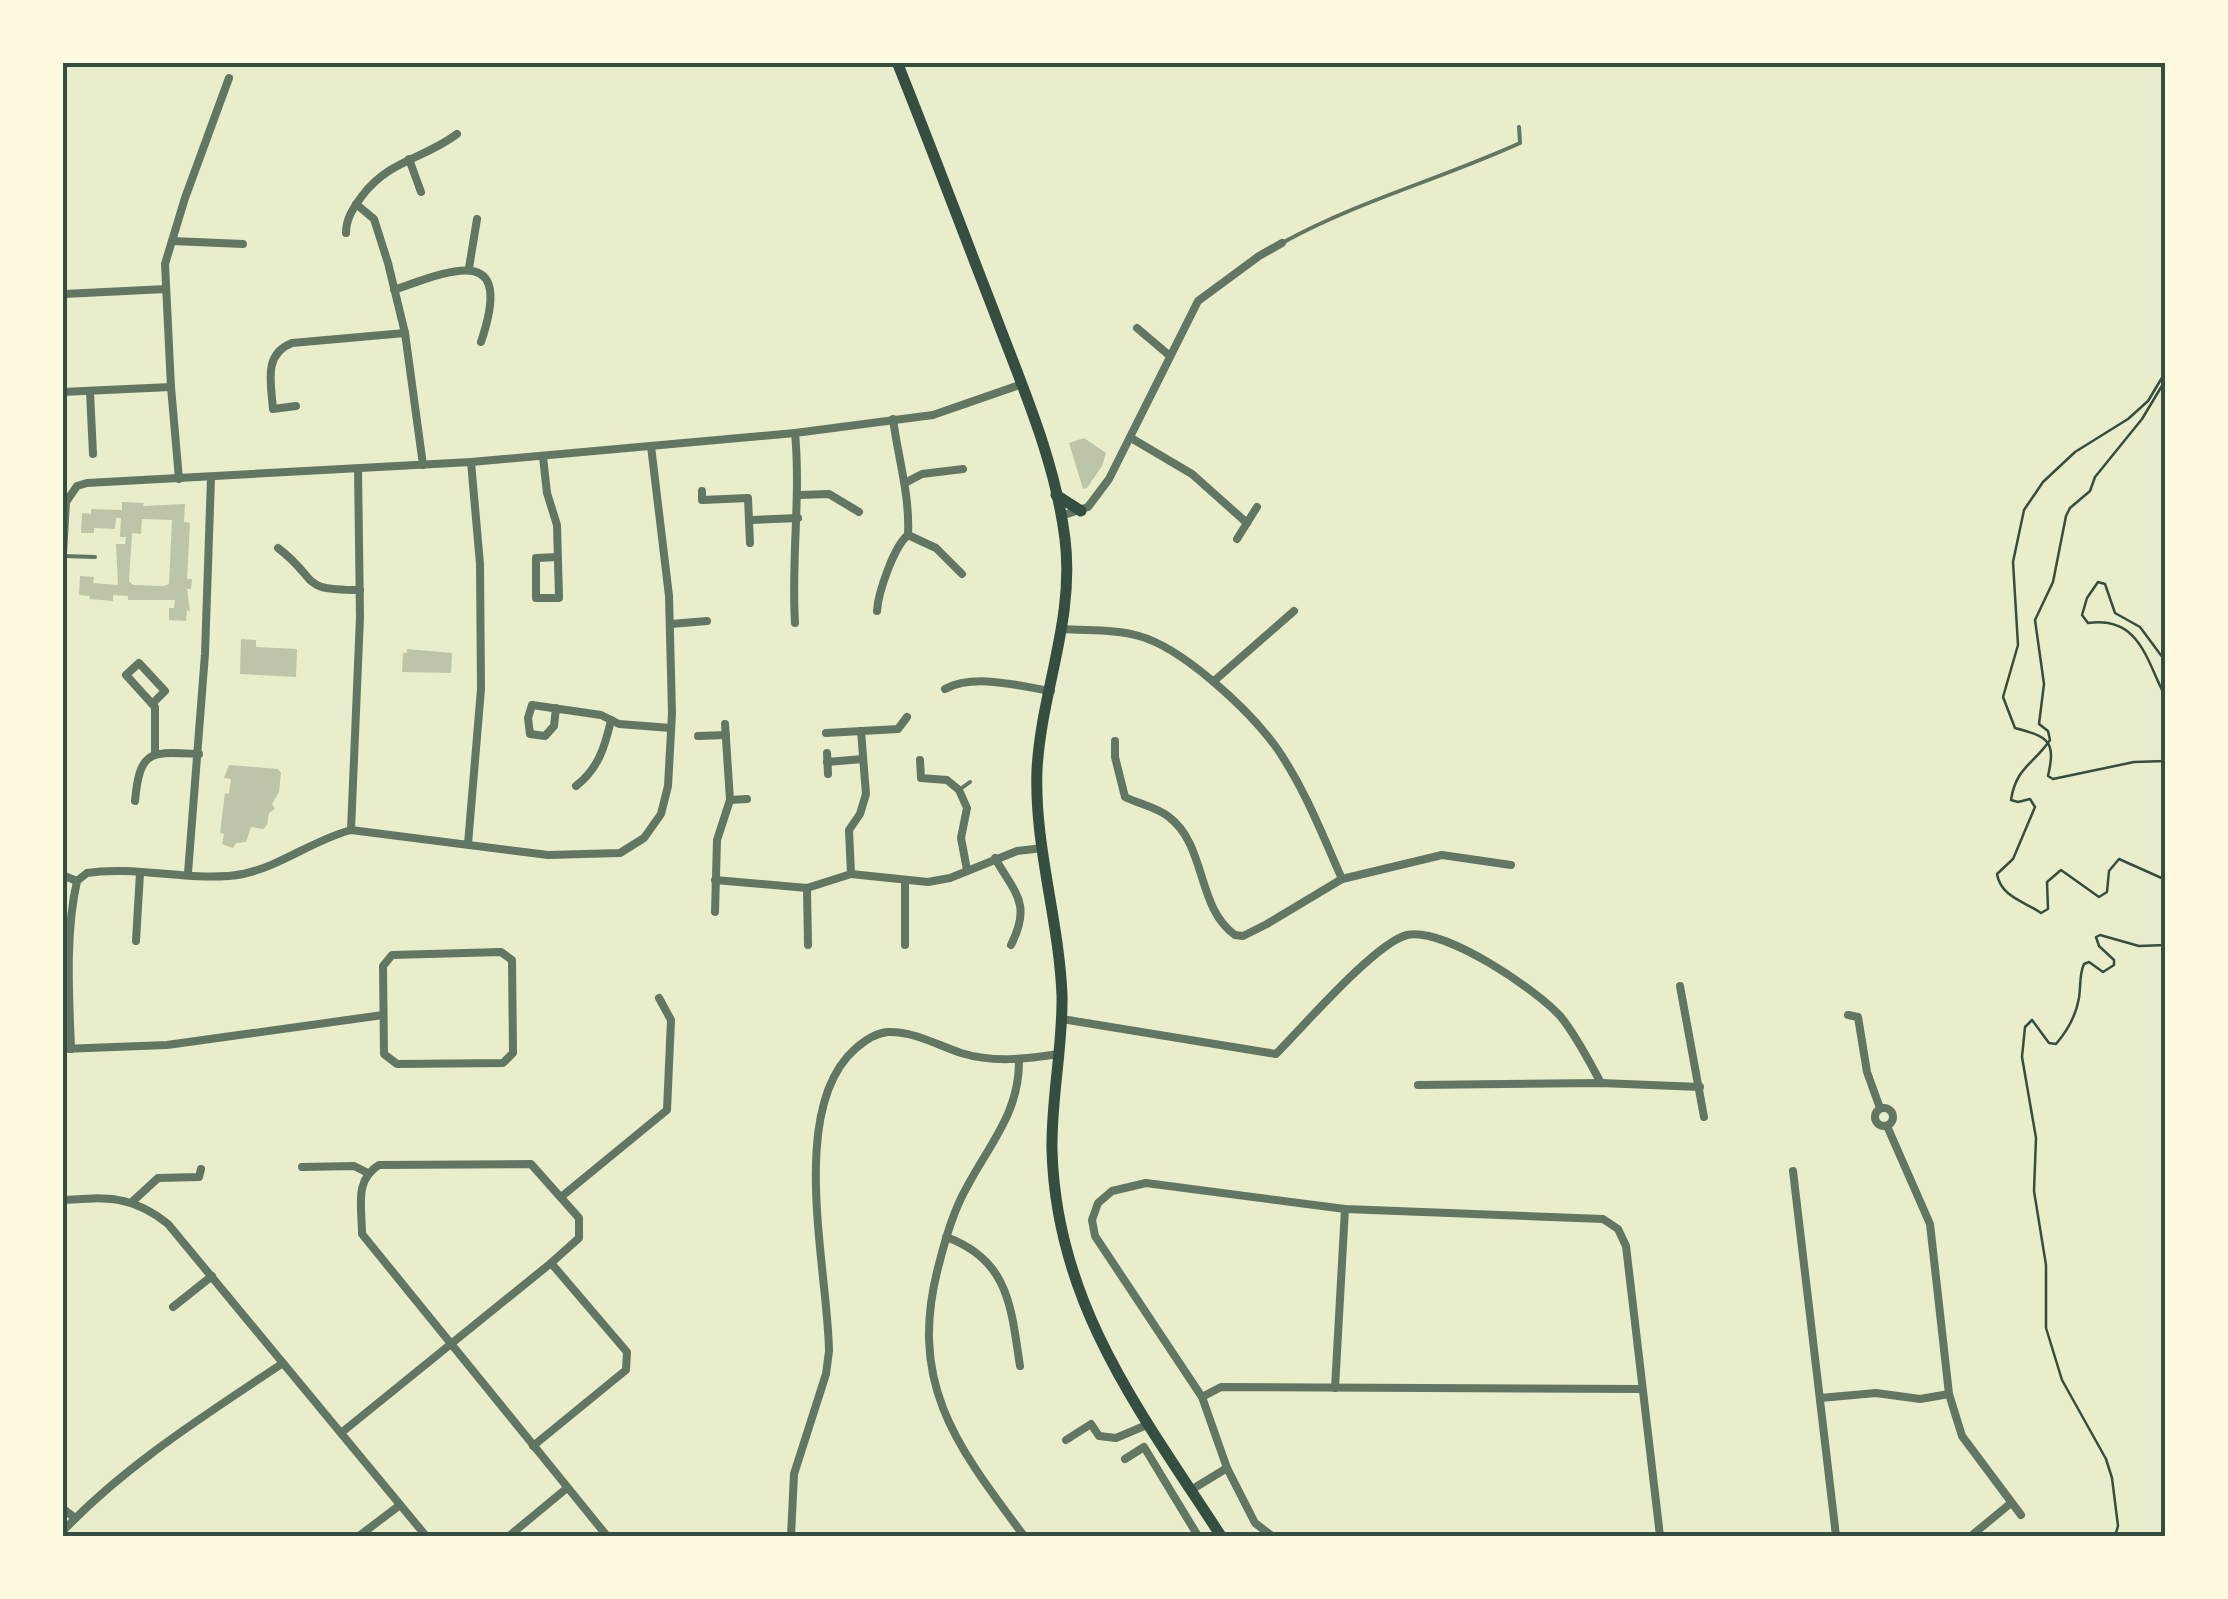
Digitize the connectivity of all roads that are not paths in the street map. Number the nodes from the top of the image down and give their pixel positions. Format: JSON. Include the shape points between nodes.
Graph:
{"nodes":[{"id":1,"x":897,"y":62,"type":"edge"},
{"id":2,"x":230,"y":78,"type":"dead end"},
{"id":3,"x":1519,"y":127,"type":"dead end"},
{"id":4,"x":457,"y":134,"type":"dead end"},
{"id":5,"x":409,"y":159,"type":"junction"},
{"id":6,"x":421,"y":192,"type":"dead end"},
{"id":7,"x":356,"y":204,"type":"junction"},
{"id":8,"x":476,"y":218,"type":"dead end"},
{"id":9,"x":346,"y":233,"type":"dead end"},
{"id":10,"x":172,"y":241,"type":"junction"},
{"id":11,"x":1282,"y":243,"type":"joint"},
{"id":12,"x":243,"y":244,"type":"dead end"},
{"id":13,"x":468,"y":268,"type":"junction"},
{"id":14,"x":166,"y":289,"type":"junction"},
{"id":15,"x":394,"y":290,"type":"junction"},
{"id":16,"x":64,"y":294,"type":"edge"},
{"id":17,"x":1138,"y":328,"type":"dead end"},
{"id":18,"x":405,"y":333,"type":"junction"},
{"id":19,"x":481,"y":342,"type":"dead end"},
{"id":20,"x":1170,"y":356,"type":"junction"},
{"id":21,"x":1022,"y":384,"type":"junction"},
{"id":22,"x":170,"y":387,"type":"junction"},
{"id":23,"x":62,"y":392,"type":"edge"},
{"id":24,"x":90,"y":392,"type":"junction"},
{"id":25,"x":296,"y":406,"type":"dead end"},
{"id":26,"x":893,"y":419,"type":"junction"},
{"id":27,"x":795,"y":432,"type":"junction"},
{"id":28,"x":1131,"y":438,"type":"junction"},
{"id":29,"x":651,"y":446,"type":"junction"},
{"id":30,"x":93,"y":454,"type":"dead end"},
{"id":31,"x":544,"y":457,"type":"junction"},
{"id":32,"x":471,"y":462,"type":"junction"},
{"id":33,"x":423,"y":465,"type":"junction"},
{"id":34,"x":358,"y":468,"type":"junction"},
{"id":35,"x":963,"y":468,"type":"dead end"},
{"id":36,"x":179,"y":478,"type":"junction"},
{"id":37,"x":212,"y":478,"type":"junction"},
{"id":38,"x":905,"y":483,"type":"junction"},
{"id":39,"x":702,"y":492,"type":"dead end"},
{"id":40,"x":799,"y":495,"type":"junction"},
{"id":41,"x":1056,"y":495,"type":"junction"},
{"id":42,"x":1258,"y":507,"type":"dead end"},
{"id":43,"x":1080,"y":511,"type":"junction"},
{"id":44,"x":859,"y":512,"type":"dead end"},
{"id":45,"x":1062,"y":516,"type":"junction"},
{"id":46,"x":798,"y":518,"type":"junction"},
{"id":47,"x":749,"y":520,"type":"junction"},
{"id":48,"x":1247,"y":524,"type":"junction"},
{"id":49,"x":908,"y":535,"type":"junction"},
{"id":50,"x":1237,"y":539,"type":"dead end"},
{"id":51,"x":750,"y":543,"type":"dead end"},
{"id":52,"x":278,"y":548,"type":"dead end"},
{"id":53,"x":64,"y":556,"type":"edge"},
{"id":54,"x":94,"y":557,"type":"dead end"},
{"id":55,"x":558,"y":557,"type":"junction"},
{"id":56,"x":62,"y":571,"type":"edge"},
{"id":57,"x":962,"y":574,"type":"dead end"},
{"id":58,"x":360,"y":590,"type":"junction"},
{"id":59,"x":877,"y":610,"type":"dead end"},
{"id":60,"x":1294,"y":611,"type":"dead end"},
{"id":61,"x":707,"y":621,"type":"dead end"},
{"id":62,"x":795,"y":623,"type":"dead end"},
{"id":63,"x":671,"y":624,"type":"junction"},
{"id":64,"x":1062,"y":630,"type":"junction"},
{"id":65,"x":1214,"y":681,"type":"junction"},
{"id":66,"x":945,"y":689,"type":"dead end"},
{"id":67,"x":1051,"y":691,"type":"junction"},
{"id":68,"x":152,"y":704,"type":"junction"},
{"id":69,"x":556,"y":708,"type":"junction"},
{"id":70,"x":907,"y":717,"type":"dead end"},
{"id":71,"x":611,"y":720,"type":"junction"},
{"id":72,"x":726,"y":724,"type":"dead end"},
{"id":73,"x":671,"y":728,"type":"junction"},
{"id":74,"x":861,"y":731,"type":"junction"},
{"id":75,"x":826,"y":733,"type":"dead end"},
{"id":76,"x":726,"y":735,"type":"junction"},
{"id":77,"x":698,"y":736,"type":"dead end"},
{"id":78,"x":1115,"y":741,"type":"dead end"},
{"id":79,"x":155,"y":752,"type":"junction"},
{"id":80,"x":199,"y":754,"type":"junction"},
{"id":81,"x":864,"y":759,"type":"junction"},
{"id":82,"x":920,"y":760,"type":"dead end"},
{"id":83,"x":828,"y":774,"type":"dead end"},
{"id":84,"x":970,"y":782,"type":"dead end"},
{"id":85,"x":576,"y":786,"type":"dead end"},
{"id":86,"x":959,"y":790,"type":"junction"},
{"id":87,"x":135,"y":800,"type":"dead end"},
{"id":88,"x":730,"y":800,"type":"junction"},
{"id":89,"x":746,"y":800,"type":"dead end"},
{"id":90,"x":351,"y":830,"type":"junction"},
{"id":91,"x":468,"y":844,"type":"junction"},
{"id":92,"x":1044,"y":848,"type":"junction"},
{"id":93,"x":994,"y":858,"type":"junction"},
{"id":94,"x":1511,"y":865,"type":"dead end"},
{"id":95,"x":967,"y":870,"type":"junction"},
{"id":96,"x":140,"y":873,"type":"junction"},
{"id":97,"x":188,"y":873,"type":"junction"},
{"id":98,"x":852,"y":874,"type":"junction"},
{"id":99,"x":62,"y":875,"type":"edge"},
{"id":100,"x":1342,"y":879,"type":"junction"},
{"id":101,"x":78,"y":880,"type":"junction"},
{"id":102,"x":716,"y":880,"type":"junction"},
{"id":103,"x":905,"y":880,"type":"junction"},
{"id":104,"x":807,"y":888,"type":"junction"},
{"id":105,"x":716,"y":912,"type":"dead end"},
{"id":106,"x":67,"y":934,"type":"edge"},
{"id":107,"x":894,"y":936,"type":"dead end"},
{"id":108,"x":797,"y":937,"type":"dead end"},
{"id":109,"x":136,"y":942,"type":"dead end"},
{"id":110,"x":1011,"y":945,"type":"dead end"},
{"id":111,"x":1680,"y":986,"type":"dead end"},
{"id":112,"x":659,"y":998,"type":"dead end"},
{"id":113,"x":1848,"y":1014,"type":"dead end"},
{"id":114,"x":384,"y":1016,"type":"junction"},
{"id":115,"x":1061,"y":1019,"type":"junction"},
{"id":116,"x":67,"y":1049,"type":"edge"},
{"id":117,"x":1059,"y":1054,"type":"junction"},
{"id":118,"x":1018,"y":1059,"type":"junction"},
{"id":119,"x":1601,"y":1083,"type":"junction"},
{"id":120,"x":1418,"y":1085,"type":"dead end"},
{"id":121,"x":1700,"y":1087,"type":"junction"},
{"id":122,"x":1704,"y":1117,"type":"dead end"},
{"id":123,"x":201,"y":1168,"type":"dead end"},
{"id":124,"x":302,"y":1168,"type":"dead end"},
{"id":125,"x":366,"y":1172,"type":"junction"},
{"id":126,"x":1793,"y":1172,"type":"dead end"},
{"id":127,"x":561,"y":1197,"type":"junction"},
{"id":128,"x":62,"y":1200,"type":"edge"},
{"id":129,"x":133,"y":1201,"type":"junction"},
{"id":130,"x":1345,"y":1209,"type":"junction"},
{"id":131,"x":946,"y":1237,"type":"junction"},
{"id":132,"x":551,"y":1263,"type":"junction"},
{"id":133,"x":212,"y":1276,"type":"junction"},
{"id":134,"x":173,"y":1307,"type":"dead end"},
{"id":135,"x":449,"y":1344,"type":"junction"},
{"id":136,"x":283,"y":1363,"type":"junction"},
{"id":137,"x":1020,"y":1366,"type":"dead end"},
{"id":138,"x":1336,"y":1388,"type":"junction"},
{"id":139,"x":1642,"y":1390,"type":"junction"},
{"id":140,"x":1949,"y":1394,"type":"junction"},
{"id":141,"x":1202,"y":1397,"type":"junction"},
{"id":142,"x":1820,"y":1398,"type":"junction"},
{"id":143,"x":1149,"y":1424,"type":"junction"},
{"id":144,"x":341,"y":1434,"type":"junction"},
{"id":145,"x":1066,"y":1440,"type":"dead end"},
{"id":146,"x":533,"y":1446,"type":"junction"},
{"id":147,"x":1125,"y":1459,"type":"dead end"},
{"id":148,"x":1227,"y":1468,"type":"junction"},
{"id":149,"x":566,"y":1488,"type":"junction"},
{"id":150,"x":1192,"y":1490,"type":"junction"},
{"id":151,"x":2011,"y":1504,"type":"junction"},
{"id":152,"x":400,"y":1505,"type":"junction"},
{"id":153,"x":62,"y":1508,"type":"edge"},
{"id":154,"x":2021,"y":1515,"type":"dead end"},
{"id":155,"x":76,"y":1518,"type":"junction"},
{"id":156,"x":62,"y":1532,"type":"edge"},
{"id":157,"x":359,"y":1536,"type":"edge"},
{"id":158,"x":426,"y":1536,"type":"edge"},
{"id":159,"x":509,"y":1536,"type":"edge"},
{"id":160,"x":607,"y":1536,"type":"edge"},
{"id":161,"x":791,"y":1536,"type":"edge"},
{"id":162,"x":1024,"y":1536,"type":"edge"},
{"id":163,"x":1198,"y":1536,"type":"edge"},
{"id":164,"x":1221,"y":1536,"type":"edge"},
{"id":165,"x":1274,"y":1536,"type":"edge"},
{"id":166,"x":1660,"y":1536,"type":"edge"},
{"id":167,"x":1836,"y":1536,"type":"edge"},
{"id":168,"x":1971,"y":1536,"type":"edge"}],
"edges":[{"from":1,"to":21,"type":"main road"},
{"from":2,"to":10,"type":"street"},
{"from":3,"to":11,"type":"lane","via":[[1520,143],[1348,209]]},
{"from":4,"to":5,"type":"street"},
{"from":5,"to":6,"type":"street"},
{"from":5,"to":7,"type":"street","via":[[387,169]]},
{"from":7,"to":9,"type":"street"},
{"from":7,"to":15,"type":"street","via":[[374,219]]},
{"from":8,"to":13,"type":"street"},
{"from":10,"to":12,"type":"street"},
{"from":10,"to":14,"type":"street"},
{"from":11,"to":20,"type":"street","via":[[1198,300]]},
{"from":13,"to":15,"type":"street"},
{"from":13,"to":19,"type":"street","via":[[489,288],[491,312]]},
{"from":14,"to":16,"type":"street"},
{"from":14,"to":22,"type":"street"},
{"from":15,"to":18,"type":"street"},
{"from":17,"to":20,"type":"street"},
{"from":18,"to":25,"type":"street","via":[[282,347],[272,360],[274,409]]},
{"from":18,"to":33,"type":"street"},
{"from":20,"to":28,"type":"street"},
{"from":21,"to":26,"type":"street","via":[[933,416]]},
{"from":21,"to":41,"type":"main road"},
{"from":22,"to":24,"type":"street"},
{"from":22,"to":36,"type":"street"},
{"from":23,"to":24,"type":"street"},
{"from":24,"to":30,"type":"street"},
{"from":26,"to":27,"type":"street"},
{"from":26,"to":38,"type":"street"},
{"from":27,"to":29,"type":"street"},
{"from":27,"to":40,"type":"street"},
{"from":28,"to":43,"type":"street","via":[[1095,500]]},
{"from":28,"to":48,"type":"street","via":[[1192,474]]},
{"from":29,"to":31,"type":"street"},
{"from":29,"to":63,"type":"street"},
{"from":31,"to":32,"type":"street"},
{"from":31,"to":55,"type":"street"},
{"from":32,"to":33,"type":"street"},
{"from":32,"to":91,"type":"street","via":[[481,689]]},
{"from":33,"to":34,"type":"street"},
{"from":34,"to":37,"type":"street"},
{"from":34,"to":58,"type":"street"},
{"from":35,"to":38,"type":"street"},
{"from":36,"to":37,"type":"street"},
{"from":36,"to":53,"type":"street","via":[[76,486],[69,494]]},
{"from":37,"to":80,"type":"street"},
{"from":38,"to":49,"type":"street"},
{"from":39,"to":47,"type":"street","via":[[702,500],[748,498]]},
{"from":40,"to":44,"type":"street","via":[[830,494]]},
{"from":40,"to":46,"type":"street"},
{"from":41,"to":43,"type":"main road"},
{"from":41,"to":45,"type":"main road"},
{"from":42,"to":48,"type":"street"},
{"from":43,"to":45,"type":"street"},
{"from":45,"to":64,"type":"main road"},
{"from":46,"to":47,"type":"street"},
{"from":46,"to":62,"type":"street"},
{"from":47,"to":51,"type":"street"},
{"from":48,"to":50,"type":"street"},
{"from":49,"to":57,"type":"street","via":[[936,548]]},
{"from":49,"to":59,"type":"street","via":[[878,591]]},
{"from":52,"to":58,"type":"street","via":[[309,584]]},
{"from":53,"to":54,"type":"lane"},
{"from":53,"to":56,"type":"street"},
{"from":55,"to":55,"type":"street","via":[[559,598],[536,598],[536,558]]},
{"from":58,"to":90,"type":"street"},
{"from":60,"to":65,"type":"street"},
{"from":61,"to":63,"type":"street"},
{"from":63,"to":73,"type":"street"},
{"from":64,"to":65,"type":"street","via":[[1136,634]]},
{"from":64,"to":67,"type":"main road"},
{"from":65,"to":100,"type":"street","via":[[1275,746]]},
{"from":66,"to":67,"type":"street","via":[[956,683]]},
{"from":67,"to":92,"type":"main road","via":[[1037,768]]},
{"from":68,"to":68,"type":"street","via":[[126,675],[140,663],[165,691]]},
{"from":68,"to":79,"type":"street"},
{"from":69,"to":69,"type":"street","via":[[545,736],[530,734],[532,706]]},
{"from":69,"to":71,"type":"street"},
{"from":70,"to":74,"type":"street","via":[[898,729]]},
{"from":71,"to":73,"type":"street"},
{"from":71,"to":85,"type":"street","via":[[602,756]]},
{"from":72,"to":76,"type":"street"},
{"from":73,"to":91,"type":"street","via":[[661,814],[644,838],[620,854],[548,855]]},
{"from":74,"to":75,"type":"street"},
{"from":74,"to":81,"type":"street"},
{"from":76,"to":77,"type":"street"},
{"from":76,"to":88,"type":"street"},
{"from":78,"to":100,"type":"street","via":[[1125,797],[1180,828],[1228,931],[1243,936]]},
{"from":79,"to":80,"type":"street"},
{"from":79,"to":87,"type":"street","via":[[138,772]]},
{"from":80,"to":97,"type":"street"},
{"from":81,"to":83,"type":"street","via":[[827,758]]},
{"from":81,"to":98,"type":"street","via":[[866,794],[849,830]]},
{"from":82,"to":86,"type":"street","via":[[920,778],[947,780]]},
{"from":84,"to":86,"type":"lane"},
{"from":86,"to":95,"type":"street","via":[[967,808],[960,838]]},
{"from":88,"to":89,"type":"street"},
{"from":88,"to":102,"type":"street","via":[[716,840]]},
{"from":90,"to":91,"type":"street"},
{"from":90,"to":97,"type":"street","via":[[240,875]]},
{"from":92,"to":93,"type":"street"},
{"from":92,"to":115,"type":"main road"},
{"from":93,"to":95,"type":"street"},
{"from":93,"to":110,"type":"street","via":[[1022,904]]},
{"from":94,"to":100,"type":"street","via":[[1442,855]]},
{"from":95,"to":103,"type":"street","via":[[928,882]]},
{"from":96,"to":97,"type":"street"},
{"from":96,"to":101,"type":"street","via":[[102,870]]},
{"from":96,"to":109,"type":"street"},
{"from":98,"to":103,"type":"street"},
{"from":98,"to":104,"type":"street"},
{"from":99,"to":101,"type":"street"},
{"from":101,"to":106,"type":"street"},
{"from":102,"to":104,"type":"street"},
{"from":102,"to":105,"type":"street"},
{"from":103,"to":107,"type":"street","via":[[905,940]]},
{"from":104,"to":108,"type":"street","via":[[808,941]]},
{"from":106,"to":116,"type":"street"},
{"from":111,"to":121,"type":"street"},
{"from":112,"to":127,"type":"street","via":[[670,1020],[666,1110]]},
{"from":113,"to":140,"type":"street","via":[[1858,1017],[1866,1072],[1880,1108],[1875,1120],[1886,1126],[1930,1224]]},
{"from":114,"to":114,"type":"street","via":[[384,1054],[398,1064],[503,1063],[514,1053],[512,960],[500,952],[392,955],[383,966]]},
{"from":114,"to":116,"type":"street","via":[[167,1044]]},
{"from":115,"to":117,"type":"main road"},
{"from":115,"to":119,"type":"street","via":[[1276,1054],[1361,969],[1409,934],[1488,961],[1538,995],[1576,1038]]},
{"from":117,"to":118,"type":"street"},
{"from":117,"to":143,"type":"main road","via":[[1052,1149],[1068,1260],[1090,1322]]},
{"from":118,"to":131,"type":"street","via":[[1007,1122],[970,1181]]},
{"from":118,"to":161,"type":"street","via":[[989,1059],[889,1032],[852,1051],[833,1078],[815,1161],[829,1351],[794,1474]]},
{"from":119,"to":120,"type":"street"},
{"from":119,"to":121,"type":"street"},
{"from":121,"to":122,"type":"street"},
{"from":123,"to":129,"type":"street","via":[[199,1177],[158,1178]]},
{"from":124,"to":125,"type":"street","via":[[354,1166]]},
{"from":125,"to":127,"type":"street","via":[[379,1165],[530,1164]]},
{"from":125,"to":135,"type":"street","via":[[362,1234]]},
{"from":126,"to":142,"type":"street"},
{"from":127,"to":132,"type":"street","via":[[579,1218],[579,1238]]},
{"from":128,"to":129,"type":"street"},
{"from":129,"to":133,"type":"street","via":[[168,1224]]},
{"from":130,"to":138,"type":"street"},
{"from":130,"to":139,"type":"street","via":[[1604,1219],[1626,1246]]},
{"from":130,"to":141,"type":"street","via":[[1146,1182],[1112,1192],[1098,1204],[1096,1236]]},
{"from":131,"to":137,"type":"street","via":[[981,1256],[1006,1292]]},
{"from":131,"to":162,"type":"street","via":[[928,1315],[935,1390],[966,1453]]},
{"from":132,"to":135,"type":"street"},
{"from":132,"to":146,"type":"street","via":[[626,1352],[626,1370]]},
{"from":133,"to":134,"type":"street"},
{"from":133,"to":136,"type":"street"},
{"from":135,"to":144,"type":"street"},
{"from":135,"to":146,"type":"street"},
{"from":136,"to":144,"type":"street"},
{"from":136,"to":155,"type":"street","via":[[182,1432]]},
{"from":138,"to":139,"type":"street"},
{"from":138,"to":141,"type":"street","via":[[1220,1387]]},
{"from":139,"to":166,"type":"street"},
{"from":140,"to":142,"type":"street"},
{"from":140,"to":151,"type":"street","via":[[1962,1436]]},
{"from":141,"to":148,"type":"street"},
{"from":142,"to":167,"type":"street"},
{"from":143,"to":145,"type":"street","via":[[1116,1438],[1098,1436],[1091,1424]]},
{"from":143,"to":150,"type":"main road"},
{"from":144,"to":152,"type":"street"},
{"from":146,"to":149,"type":"street"},
{"from":147,"to":163,"type":"street","via":[[1144,1447]]},
{"from":148,"to":150,"type":"street"},
{"from":148,"to":165,"type":"street","via":[[1255,1523]]},
{"from":149,"to":159,"type":"street"},
{"from":149,"to":160,"type":"street"},
{"from":150,"to":164,"type":"main road"},
{"from":151,"to":154,"type":"street"},
{"from":151,"to":168,"type":"street"},
{"from":152,"to":157,"type":"street"},
{"from":152,"to":158,"type":"street"},
{"from":153,"to":155,"type":"street"},
{"from":155,"to":156,"type":"street"}]}
